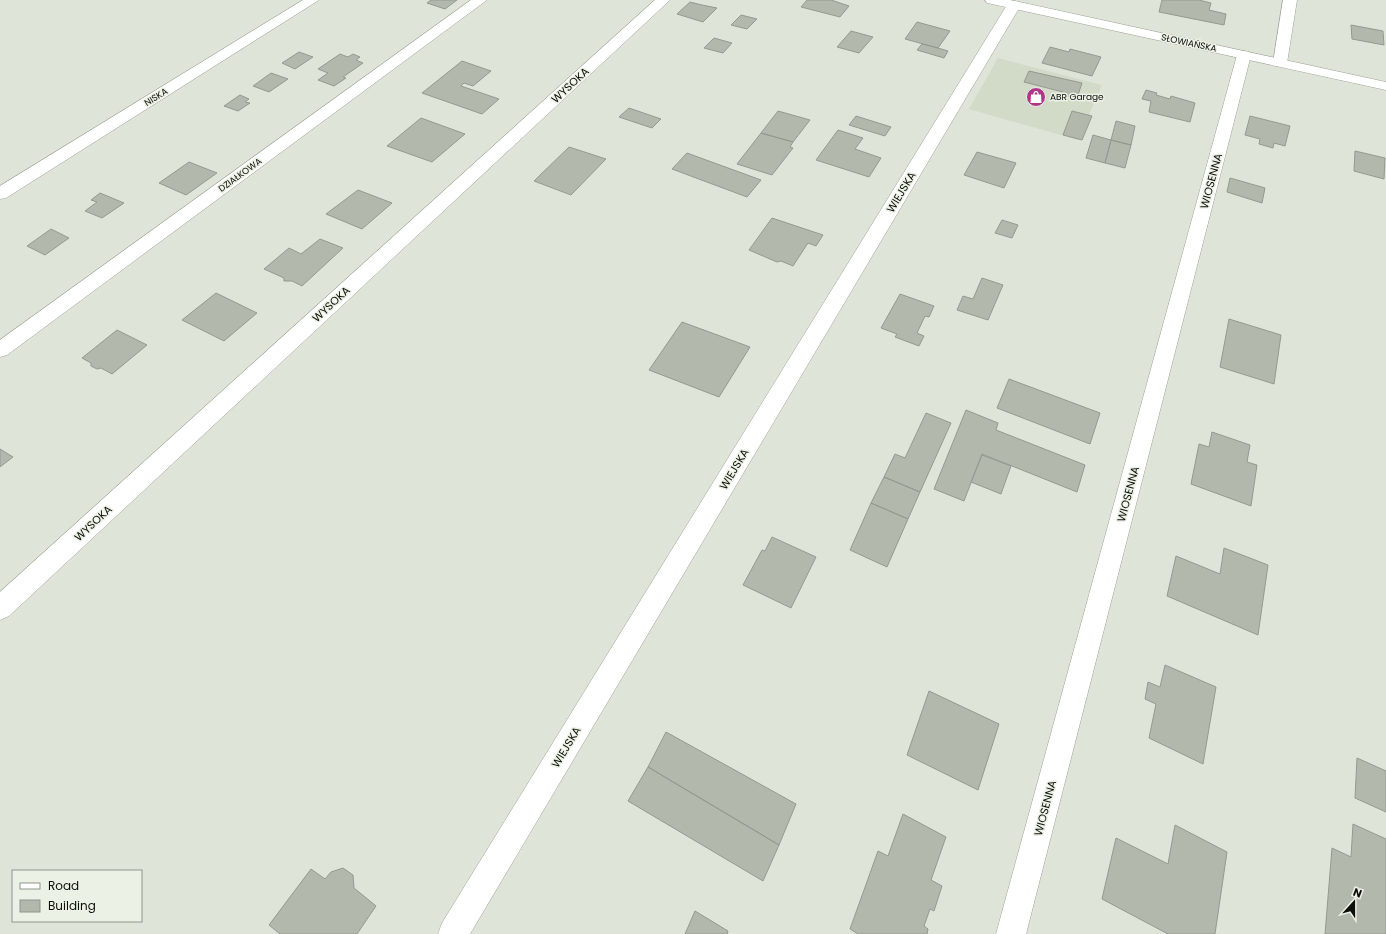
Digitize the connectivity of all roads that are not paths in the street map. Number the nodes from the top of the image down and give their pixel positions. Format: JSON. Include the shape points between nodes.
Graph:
{"nodes":[{"id":1,"x":312,"y":0,"type":"edge"},
{"id":2,"x":480,"y":0,"type":"edge"},
{"id":3,"x":663,"y":0,"type":"edge"},
{"id":4,"x":992,"y":0,"type":"edge"},
{"id":5,"x":1290,"y":0,"type":"edge"},
{"id":6,"x":1014,"y":4,"type":"junction"},
{"id":7,"x":1244,"y":55,"type":"junction"},
{"id":8,"x":1280,"y":63,"type":"junction"},
{"id":9,"x":1386,"y":86,"type":"edge"},
{"id":10,"x":0,"y":194,"type":"edge"},
{"id":11,"x":0,"y":350,"type":"edge"},
{"id":12,"x":0,"y":608,"type":"edge"},
{"id":13,"x":453,"y":934,"type":"edge"},
{"id":14,"x":1011,"y":934,"type":"edge"}],
"edges":[{"from":1,"to":10,"type":"street","name":"NISKA"},
{"from":2,"to":11,"type":"street","name":"DZIAŁKOWA"},
{"from":3,"to":12,"type":"street","name":"WYSOKA"},
{"from":4,"to":6,"type":"street","name":"SŁOWIAŃSKA"},
{"from":5,"to":8,"type":"street"},
{"from":6,"to":7,"type":"street","name":"SŁOWIAŃSKA"},
{"from":6,"to":13,"type":"street","name":"WIEJSKA"},
{"from":7,"to":8,"type":"street","name":"SŁOWIAŃSKA"},
{"from":7,"to":14,"type":"street","name":"WIOSENNA"},
{"from":8,"to":9,"type":"street","name":"SŁOWIAŃSKA"}]}
